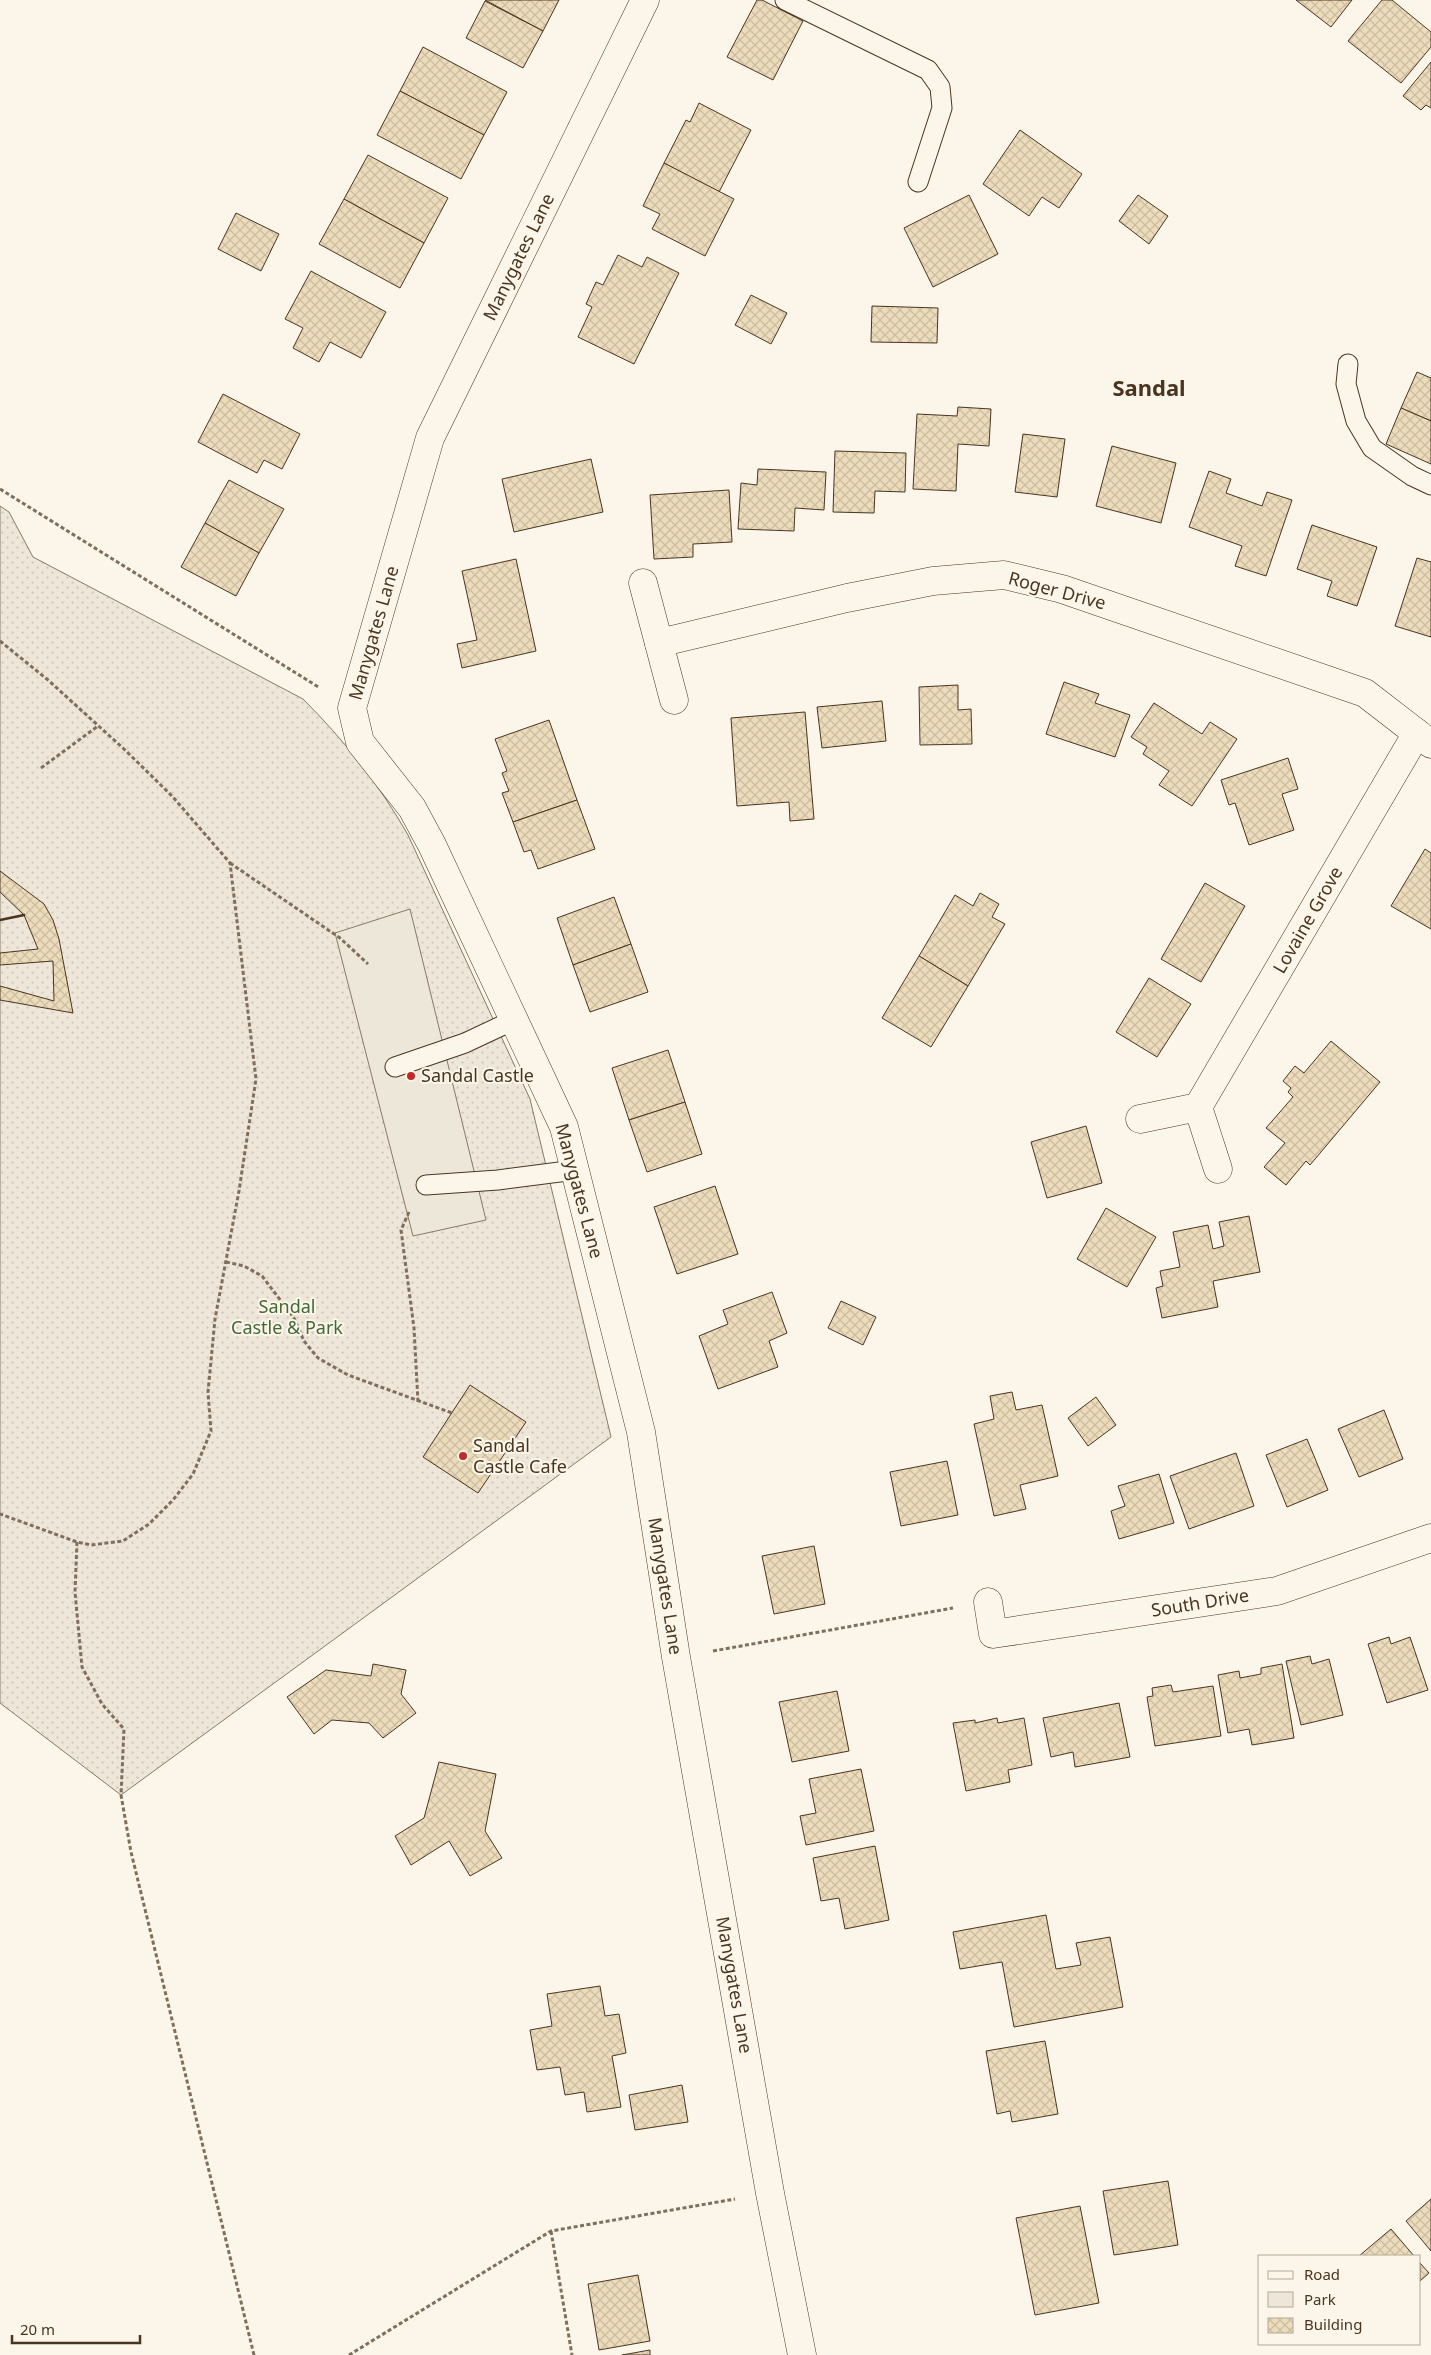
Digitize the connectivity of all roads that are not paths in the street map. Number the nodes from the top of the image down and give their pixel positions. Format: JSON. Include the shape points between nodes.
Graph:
{"nodes":[{"id":1,"x":645,"y":0,"type":"edge"},
{"id":2,"x":784,"y":0,"type":"edge"},
{"id":3,"x":918,"y":182,"type":"dead end"},
{"id":4,"x":1348,"y":364,"type":"dead end"},
{"id":5,"x":1431,"y":485,"type":"edge"},
{"id":6,"x":643,"y":583,"type":"dead end"},
{"id":7,"x":659,"y":643,"type":"junction"},
{"id":8,"x":674,"y":700,"type":"dead end"},
{"id":9,"x":1424,"y":738,"type":"edge"},
{"id":10,"x":514,"y":1020,"type":"junction"},
{"id":11,"x":395,"y":1067,"type":"dead end"},
{"id":12,"x":1198,"y":1107,"type":"junction"},
{"id":13,"x":1140,"y":1119,"type":"dead end"},
{"id":14,"x":1218,"y":1169,"type":"dead end"},
{"id":15,"x":575,"y":1170,"type":"junction"},
{"id":16,"x":426,"y":1185,"type":"dead end"},
{"id":17,"x":1431,"y":1538,"type":"edge"},
{"id":18,"x":988,"y":1602,"type":"road end"},
{"id":19,"x":802,"y":2355,"type":"edge"}],
"edges":[{"from":1,"to":10,"type":"street","name":"Manygates Lane","via":[[430,438],[352,708],[360,742],[412,808]]},
{"from":2,"to":3,"type":"lane","via":[[928,70],[940,87],[942,108]]},
{"from":4,"to":5,"type":"lane","via":[[1346,384],[1356,421],[1372,448]]},
{"from":6,"to":7,"type":"street"},
{"from":7,"to":8,"type":"street"},
{"from":7,"to":9,"type":"street","name":"Roger Drive","via":[[904,586],[1004,575],[1062,588],[1365,693]]},
{"from":9,"to":12,"type":"street","name":"Lovaine Grove"},
{"from":10,"to":11,"type":"lane","via":[[465,1043]]},
{"from":10,"to":15,"type":"street","name":"Manygates Lane","via":[[564,1127]]},
{"from":12,"to":13,"type":"street"},
{"from":12,"to":14,"type":"street"},
{"from":15,"to":16,"type":"lane"},
{"from":15,"to":19,"type":"street","name":"Manygates Lane","via":[[641,1432],[676,1657],[770,2193]]},
{"from":17,"to":18,"type":"street","name":"South Drive","via":[[1278,1591],[993,1634]]}]}
